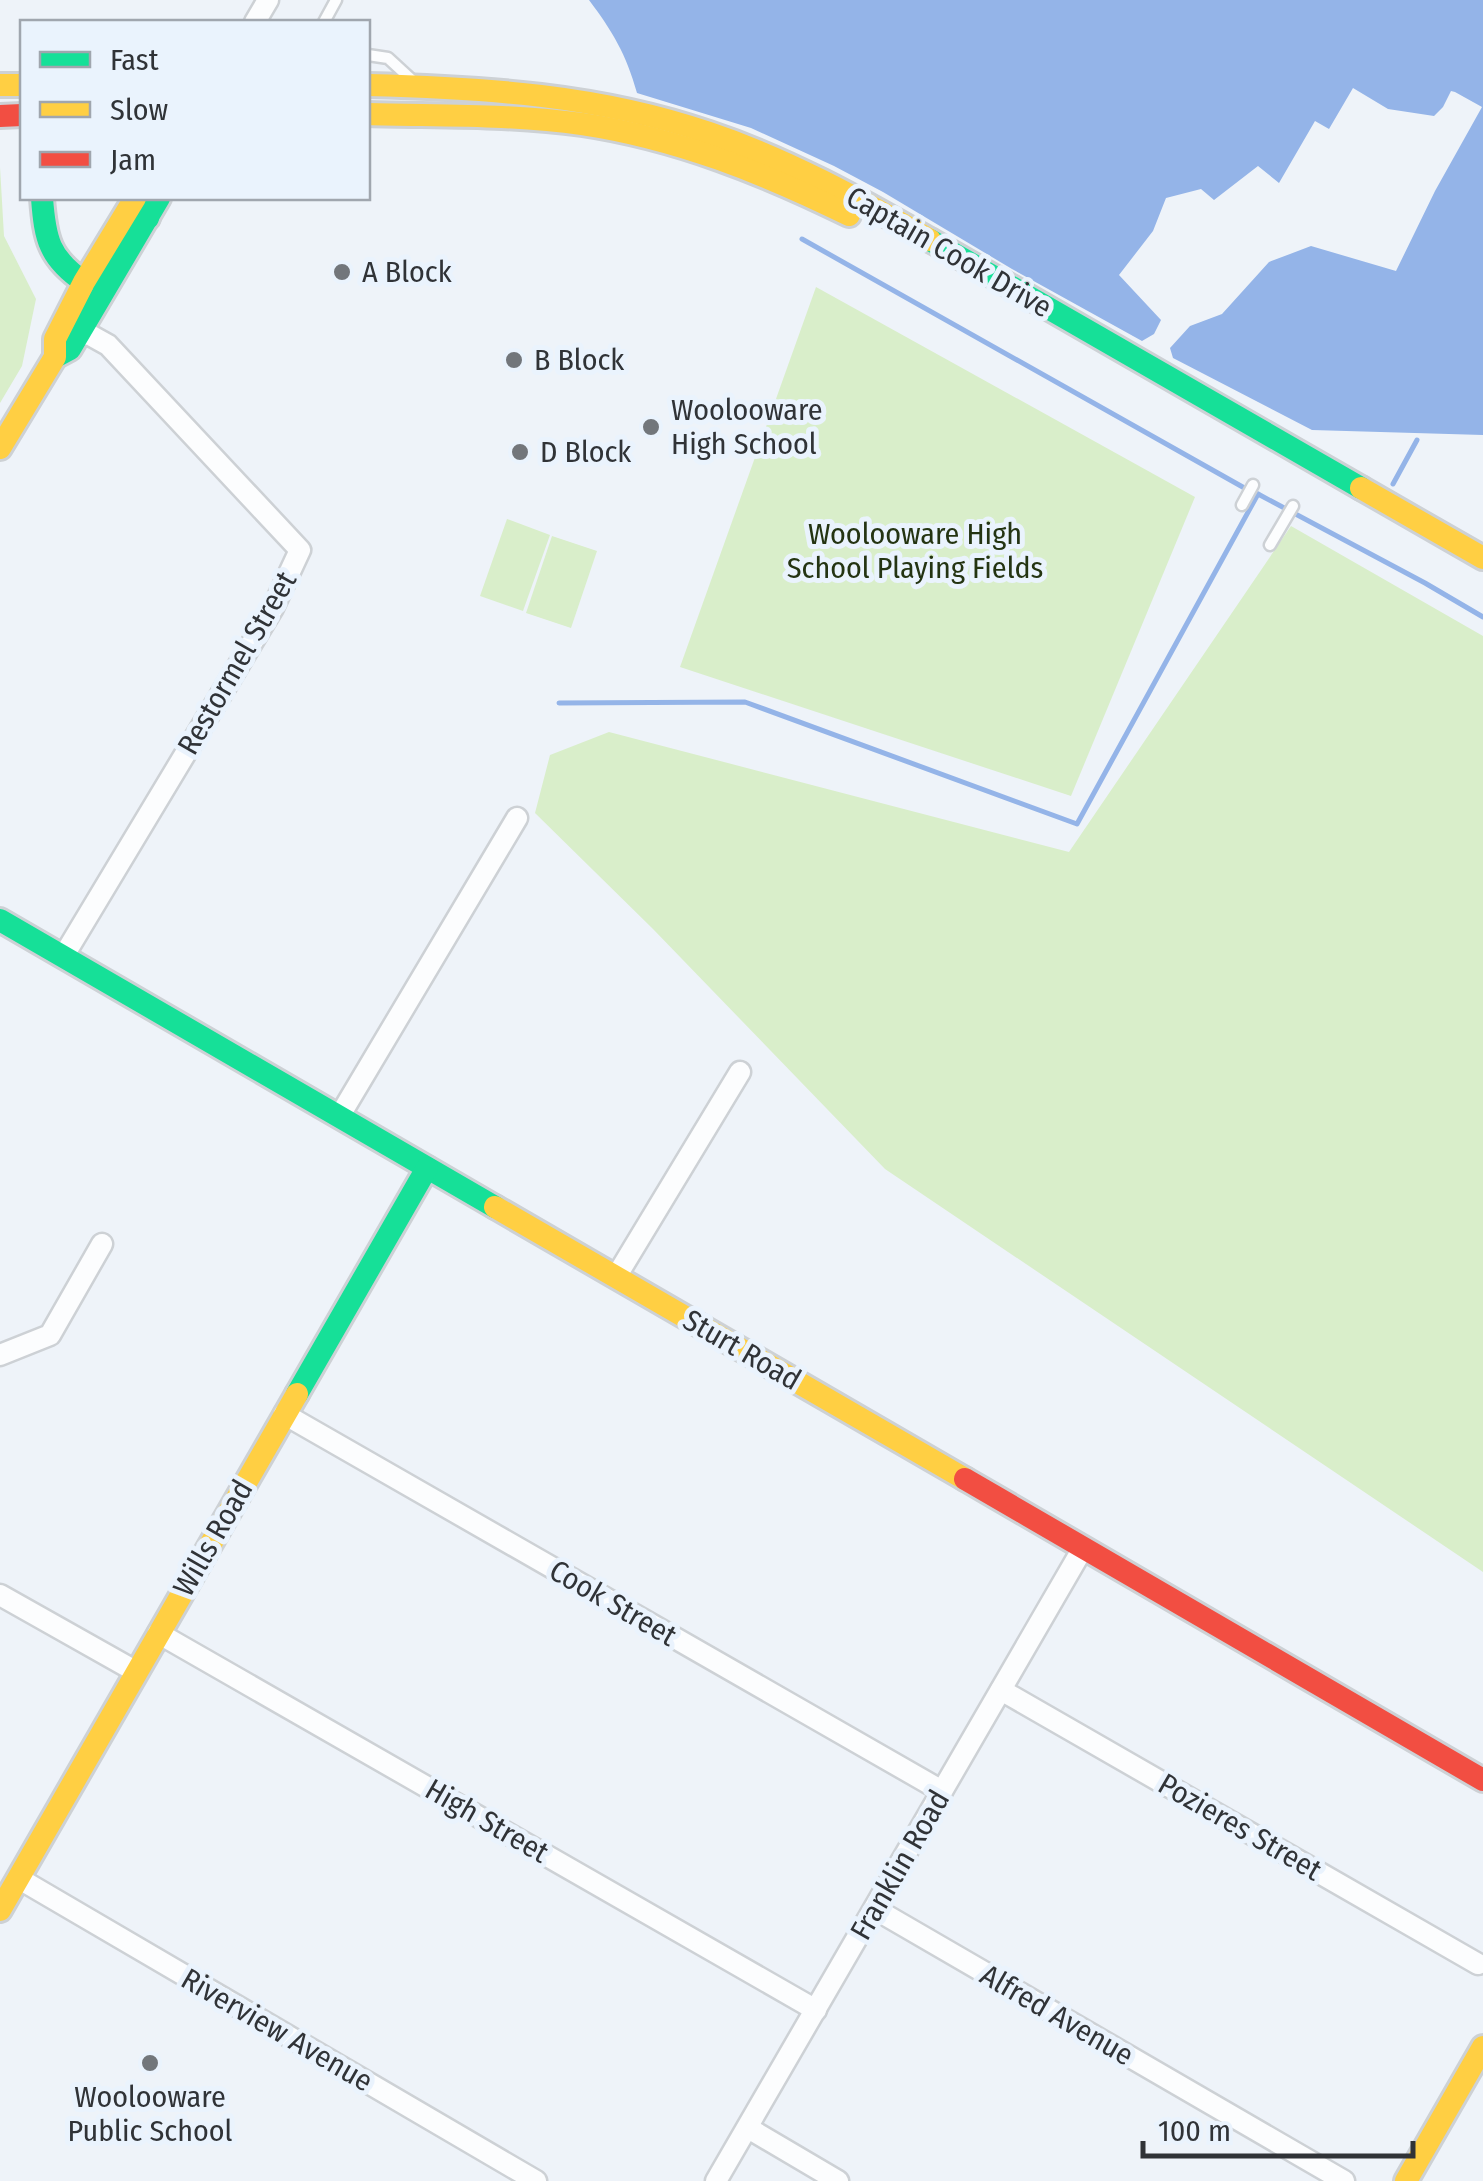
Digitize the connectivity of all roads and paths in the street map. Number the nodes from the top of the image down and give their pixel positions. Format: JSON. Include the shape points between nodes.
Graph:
{"nodes":[{"id":1,"x":370,"y":55,"type":"edge"},
{"id":2,"x":370,"y":85,"type":"edge"},
{"id":3,"x":418,"y":86,"type":"junction"},
{"id":4,"x":370,"y":114,"type":"edge"},
{"id":5,"x":42,"y":200,"type":"edge"},
{"id":6,"x":134,"y":200,"type":"edge"},
{"id":7,"x":154,"y":208,"type":"edge"},
{"id":8,"x":84,"y":282,"type":"junction"},
{"id":9,"x":70,"y":332,"type":"junction"},
{"id":10,"x":0,"y":448,"type":"edge"},
{"id":11,"x":1293,"y":506,"type":"dead end"},
{"id":12,"x":1270,"y":545,"type":"dead end"},
{"id":13,"x":1483,"y":558,"type":"edge"},
{"id":14,"x":1483,"y":576,"type":"edge"},
{"id":15,"x":517,"y":818,"type":"dead end"},
{"id":16,"x":0,"y":920,"type":"edge"},
{"id":17,"x":63,"y":957,"type":"junction"},
{"id":18,"x":740,"y":1072,"type":"dead end"},
{"id":19,"x":340,"y":1117,"type":"junction"},
{"id":20,"x":427,"y":1168,"type":"junction"},
{"id":21,"x":102,"y":1244,"type":"dead end"},
{"id":22,"x":616,"y":1277,"type":"junction"},
{"id":23,"x":0,"y":1356,"type":"edge"},
{"id":24,"x":284,"y":1414,"type":"junction"},
{"id":25,"x":1084,"y":1548,"type":"junction"},
{"id":26,"x":0,"y":1595,"type":"edge"},
{"id":27,"x":158,"y":1633,"type":"junction"},
{"id":28,"x":135,"y":1671,"type":"junction"},
{"id":29,"x":1002,"y":1690,"type":"junction"},
{"id":30,"x":1483,"y":1780,"type":"edge"},
{"id":31,"x":942,"y":1790,"type":"junction"},
{"id":32,"x":18,"y":1878,"type":"junction"},
{"id":33,"x":875,"y":1908,"type":"junction"},
{"id":34,"x":0,"y":1910,"type":"edge"},
{"id":35,"x":1478,"y":1964,"type":"dead end"},
{"id":36,"x":816,"y":2010,"type":"junction"},
{"id":37,"x":1483,"y":2047,"type":"edge"},
{"id":38,"x":748,"y":2128,"type":"junction"},
{"id":39,"x":536,"y":2181,"type":"edge"},
{"id":40,"x":716,"y":2181,"type":"edge"},
{"id":41,"x":838,"y":2181,"type":"edge"},
{"id":42,"x":1344,"y":2181,"type":"edge"},
{"id":43,"x":1406,"y":2181,"type":"edge"}],
"edges":[{"from":1,"to":3,"type":"lane","via":[[388,58]]},
{"from":2,"to":3,"type":"street","name":"Captain Cook Drive"},
{"from":3,"to":13,"type":"street","name":"Captain Cook Drive","via":[[613,107],[683,124],[783,162]]},
{"from":4,"to":14,"type":"street","name":"Captain Cook Drive","via":[[581,124],[658,140],[776,180],[855,218]]},
{"from":5,"to":8,"type":"street","via":[[48,247]]},
{"from":6,"to":8,"type":"street"},
{"from":7,"to":8,"type":"street"},
{"from":7,"to":9,"type":"street"},
{"from":8,"to":9,"type":"street"},
{"from":9,"to":10,"type":"street","via":[[55,339],[55,356]]},
{"from":9,"to":17,"type":"street","name":"Restormel Street","via":[[108,345],[300,550],[273,608]]},
{"from":11,"to":12,"type":"lane"},
{"from":15,"to":19,"type":"street"},
{"from":16,"to":17,"type":"street","name":"Sturt Road"},
{"from":17,"to":19,"type":"street","name":"Sturt Road"},
{"from":18,"to":22,"type":"street"},
{"from":19,"to":20,"type":"street","name":"Sturt Road"},
{"from":20,"to":22,"type":"street","name":"Sturt Road"},
{"from":20,"to":24,"type":"street","name":"Wills Road"},
{"from":21,"to":23,"type":"street","via":[[50,1335]]},
{"from":22,"to":25,"type":"street","name":"Sturt Road"},
{"from":24,"to":27,"type":"street","name":"Wills Road"},
{"from":24,"to":31,"type":"street","name":"Cook Street"},
{"from":25,"to":29,"type":"street","name":"Franklin Road"},
{"from":25,"to":30,"type":"street","name":"Sturt Road"},
{"from":26,"to":28,"type":"street"},
{"from":27,"to":28,"type":"street","name":"Wills Road"},
{"from":27,"to":36,"type":"street","name":"High Street"},
{"from":28,"to":32,"type":"street","name":"Wills Road"},
{"from":29,"to":31,"type":"street","name":"Franklin Road"},
{"from":29,"to":35,"type":"street","name":"Pozieres Street"},
{"from":31,"to":33,"type":"street","name":"Franklin Road"},
{"from":32,"to":34,"type":"street","name":"Wills Road"},
{"from":32,"to":39,"type":"street","name":"Riverview Avenue"},
{"from":33,"to":36,"type":"street","name":"Franklin Road"},
{"from":33,"to":42,"type":"street","name":"Alfred Avenue"},
{"from":36,"to":38,"type":"street","name":"Franklin Road"},
{"from":37,"to":43,"type":"street"},
{"from":38,"to":40,"type":"street","name":"Franklin Road"},
{"from":38,"to":41,"type":"street"}]}
